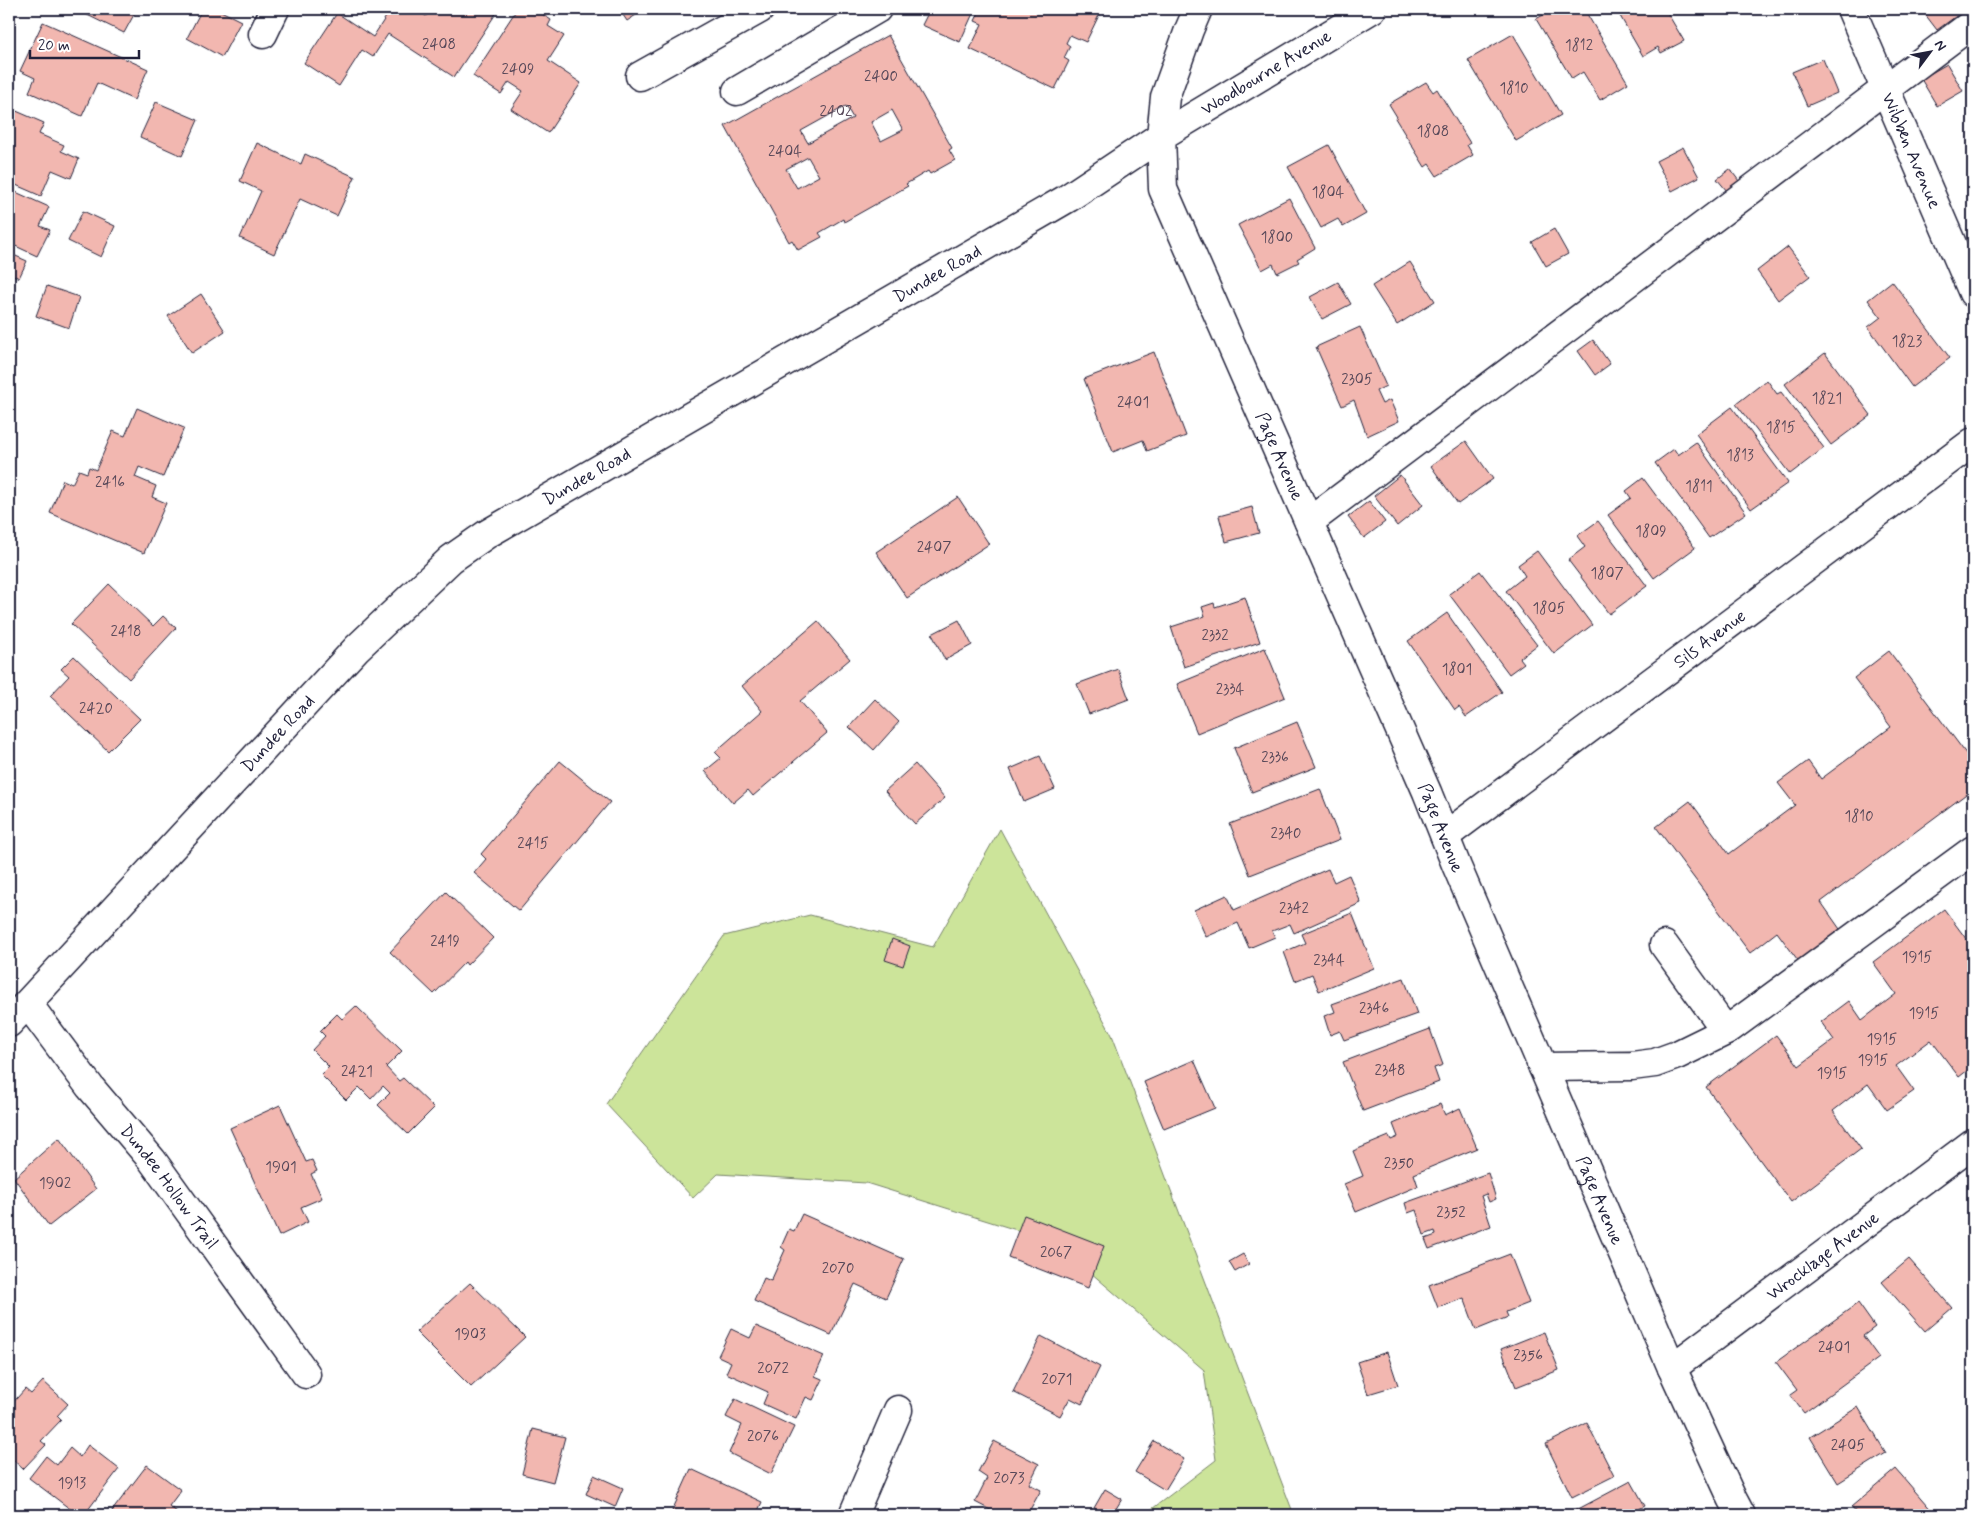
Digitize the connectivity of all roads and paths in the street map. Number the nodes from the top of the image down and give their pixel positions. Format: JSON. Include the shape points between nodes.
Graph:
{"nodes":[{"id":1,"x":275,"y":9,"type":"edge"},
{"id":2,"x":760,"y":9,"type":"edge"},
{"id":3,"x":877,"y":9,"type":"edge"},
{"id":4,"x":1198,"y":9,"type":"edge"},
{"id":5,"x":1372,"y":9,"type":"edge"},
{"id":6,"x":1851,"y":9,"type":"edge"},
{"id":7,"x":1973,"y":23,"type":"edge"},
{"id":8,"x":264,"y":34,"type":"dead end"},
{"id":9,"x":640,"y":76,"type":"dead end"},
{"id":10,"x":1885,"y":89,"type":"junction"},
{"id":11,"x":736,"y":91,"type":"dead end"},
{"id":12,"x":1160,"y":136,"type":"junction"},
{"id":13,"x":1973,"y":293,"type":"edge"},
{"id":14,"x":1973,"y":442,"type":"edge"},
{"id":15,"x":1309,"y":522,"type":"junction"},
{"id":16,"x":1445,"y":836,"type":"junction"},
{"id":17,"x":1973,"y":850,"type":"edge"},
{"id":18,"x":1664,"y":945,"type":"dead end"},
{"id":19,"x":28,"y":1004,"type":"junction"},
{"id":20,"x":9,"y":1024,"type":"edge"},
{"id":21,"x":1726,"y":1031,"type":"junction"},
{"id":22,"x":1543,"y":1067,"type":"junction"},
{"id":23,"x":1973,"y":1143,"type":"edge"},
{"id":24,"x":1672,"y":1368,"type":"junction"},
{"id":25,"x":306,"y":1374,"type":"dead end"},
{"id":26,"x":898,"y":1410,"type":"dead end"},
{"id":27,"x":853,"y":1515,"type":"edge"},
{"id":28,"x":1741,"y":1515,"type":"edge"}],
"edges":[{"from":1,"to":8,"type":"street"},
{"from":2,"to":9,"type":"street"},
{"from":3,"to":11,"type":"street"},
{"from":4,"to":12,"type":"street","via":[[1165,97]]},
{"from":5,"to":12,"type":"street","name":"Woodbourne Avenue"},
{"from":6,"to":10,"type":"street","name":"Wibben Avenue"},
{"from":7,"to":10,"type":"street"},
{"from":10,"to":13,"type":"street","name":"Wibben Avenue"},
{"from":10,"to":15,"type":"street"},
{"from":12,"to":15,"type":"street","name":"Page Avenue","via":[[1163,190]]},
{"from":12,"to":19,"type":"street","name":"Dundee Road","via":[[1068,198],[487,534],[451,559],[357,648]]},
{"from":14,"to":16,"type":"street","name":"Sils Avenue"},
{"from":15,"to":16,"type":"street","name":"Page Avenue"},
{"from":16,"to":22,"type":"street","name":"Page Avenue"},
{"from":17,"to":21,"type":"street"},
{"from":18,"to":21,"type":"street"},
{"from":19,"to":20,"type":"street","name":"Dundee Road"},
{"from":19,"to":25,"type":"street","name":"Dundee Hollow Trail","via":[[90,1087],[152,1160]]},
{"from":21,"to":22,"type":"street","via":[[1655,1063]]},
{"from":22,"to":24,"type":"street","name":"Page Avenue"},
{"from":23,"to":24,"type":"street","name":"Wrocklage Avenue"},
{"from":24,"to":28,"type":"street","name":"Page Avenue"},
{"from":26,"to":27,"type":"street"}]}
